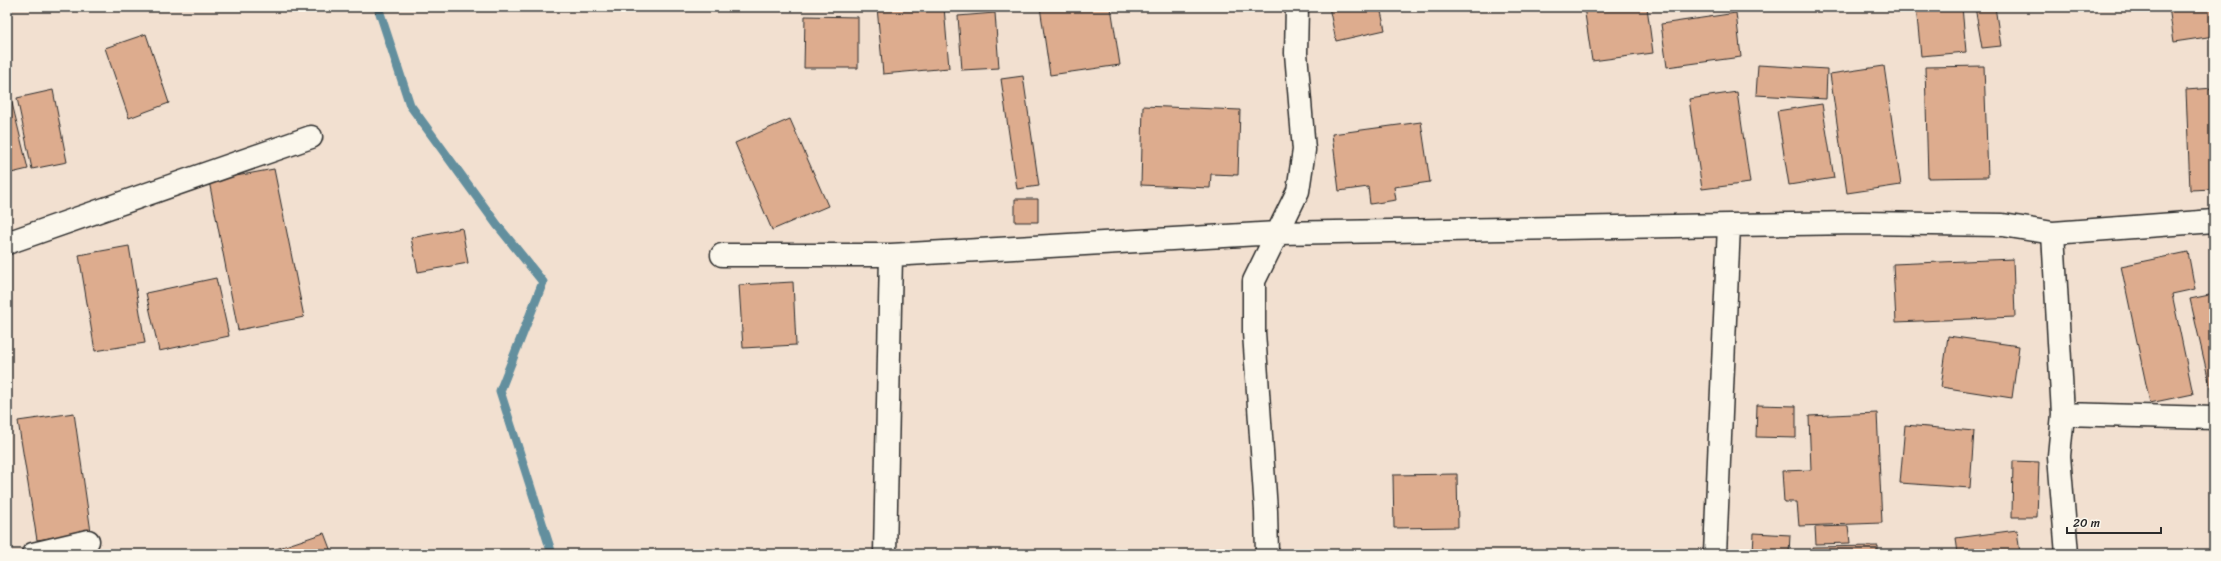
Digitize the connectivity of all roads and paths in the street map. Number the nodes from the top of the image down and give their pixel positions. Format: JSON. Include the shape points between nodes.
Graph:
{"nodes":[{"id":1,"x":1297,"y":7,"type":"edge"},
{"id":2,"x":311,"y":137,"type":"dead end"},
{"id":3,"x":2214,"y":220,"type":"edge"},
{"id":4,"x":1729,"y":224,"type":"junction"},
{"id":5,"x":1278,"y":233,"type":"junction"},
{"id":6,"x":2053,"y":234,"type":"junction"},
{"id":7,"x":7,"y":243,"type":"edge"},
{"id":8,"x":722,"y":255,"type":"dead end"},
{"id":9,"x":891,"y":255,"type":"junction"},
{"id":10,"x":2063,"y":414,"type":"junction"},
{"id":11,"x":2214,"y":418,"type":"edge"},
{"id":12,"x":88,"y":541,"type":"dead end"},
{"id":13,"x":33,"y":554,"type":"edge"},
{"id":14,"x":885,"y":554,"type":"edge"},
{"id":15,"x":1267,"y":554,"type":"edge"},
{"id":16,"x":1714,"y":554,"type":"edge"},
{"id":17,"x":2067,"y":554,"type":"edge"}],
"edges":[{"from":1,"to":5,"type":"street","via":[[1296,53],[1304,150],[1298,191]]},
{"from":2,"to":7,"type":"street"},
{"from":3,"to":6,"type":"street"},
{"from":4,"to":5,"type":"street"},
{"from":4,"to":6,"type":"street","via":[[2003,225]]},
{"from":4,"to":16,"type":"street"},
{"from":5,"to":9,"type":"street"},
{"from":5,"to":15,"type":"street","via":[[1254,281],[1254,332]]},
{"from":6,"to":10,"type":"street"},
{"from":8,"to":9,"type":"street"},
{"from":9,"to":14,"type":"street"},
{"from":10,"to":11,"type":"street"},
{"from":10,"to":17,"type":"street","via":[[2059,456]]},
{"from":12,"to":13,"type":"street"}]}
